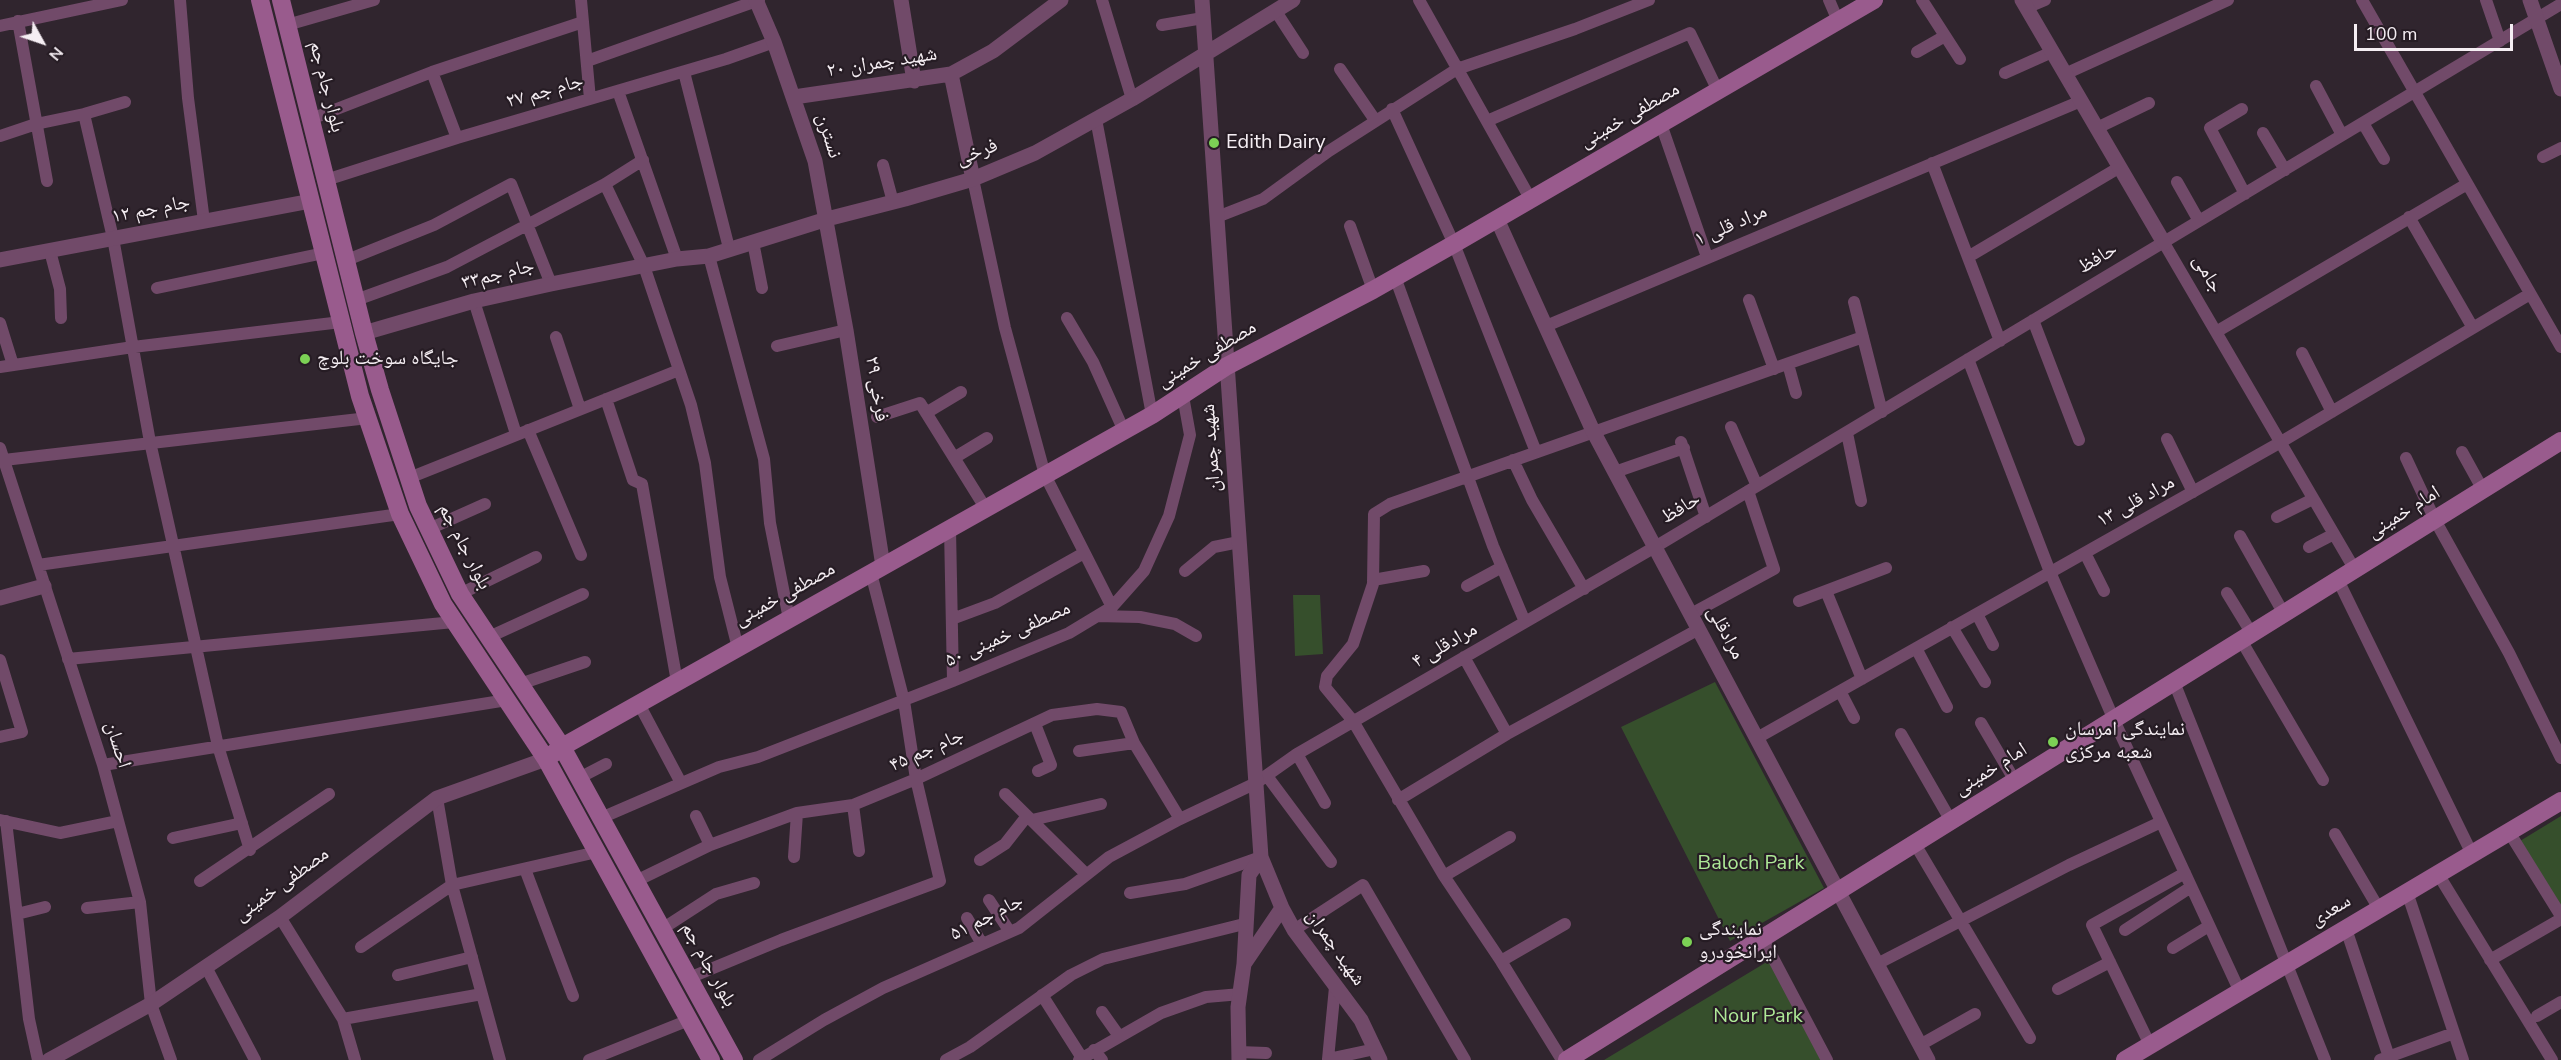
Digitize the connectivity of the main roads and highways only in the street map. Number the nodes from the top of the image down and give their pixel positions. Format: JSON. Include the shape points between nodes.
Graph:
{"nodes":[{"id":1,"x":260,"y":0,"type":"edge"},
{"id":2,"x":281,"y":0,"type":"edge"},
{"id":3,"x":1874,"y":0,"type":"edge"},
{"id":4,"x":2561,"y":441,"type":"edge"},
{"id":5,"x":418,"y":506,"type":"junction"},
{"id":6,"x":400,"y":514,"type":"junction"},
{"id":7,"x":562,"y":747,"type":"junction"},
{"id":8,"x":546,"y":759,"type":"junction"},
{"id":9,"x":2561,"y":801,"type":"edge"},
{"id":10,"x":2146,"y":1052,"type":"edge"},
{"id":11,"x":708,"y":1059,"type":"edge"},
{"id":12,"x":734,"y":1060,"type":"edge"},
{"id":13,"x":1567,"y":1060,"type":"edge"},
{"id":14,"x":2125,"y":1060,"type":"edge"}],
"edges":[{"from":1,"to":6,"type":"main road","via":[[341,322]]},
{"from":2,"to":5,"type":"main road","name":"بلوار جام جم","via":[[364,333]]},
{"from":3,"to":7,"type":"main road","name":"مصطفی خمینی","via":[[1454,244],[1227,366],[1152,415]]},
{"from":4,"to":13,"type":"main road","name":"امام خمینی"},
{"from":5,"to":6,"type":"main road"},
{"from":5,"to":7,"type":"main road","name":"بلوار جام جم","via":[[460,594]]},
{"from":6,"to":8,"type":"main road","via":[[442,604]]},
{"from":7,"to":8,"type":"main road","name":"مصطفی خمینی"},
{"from":7,"to":12,"type":"main road","name":"بلوار جام جم"},
{"from":8,"to":11,"type":"main road"},
{"from":9,"to":10,"type":"main road","name":"سعدی"},
{"from":10,"to":14,"type":"main road","name":"سعدی"}]}
